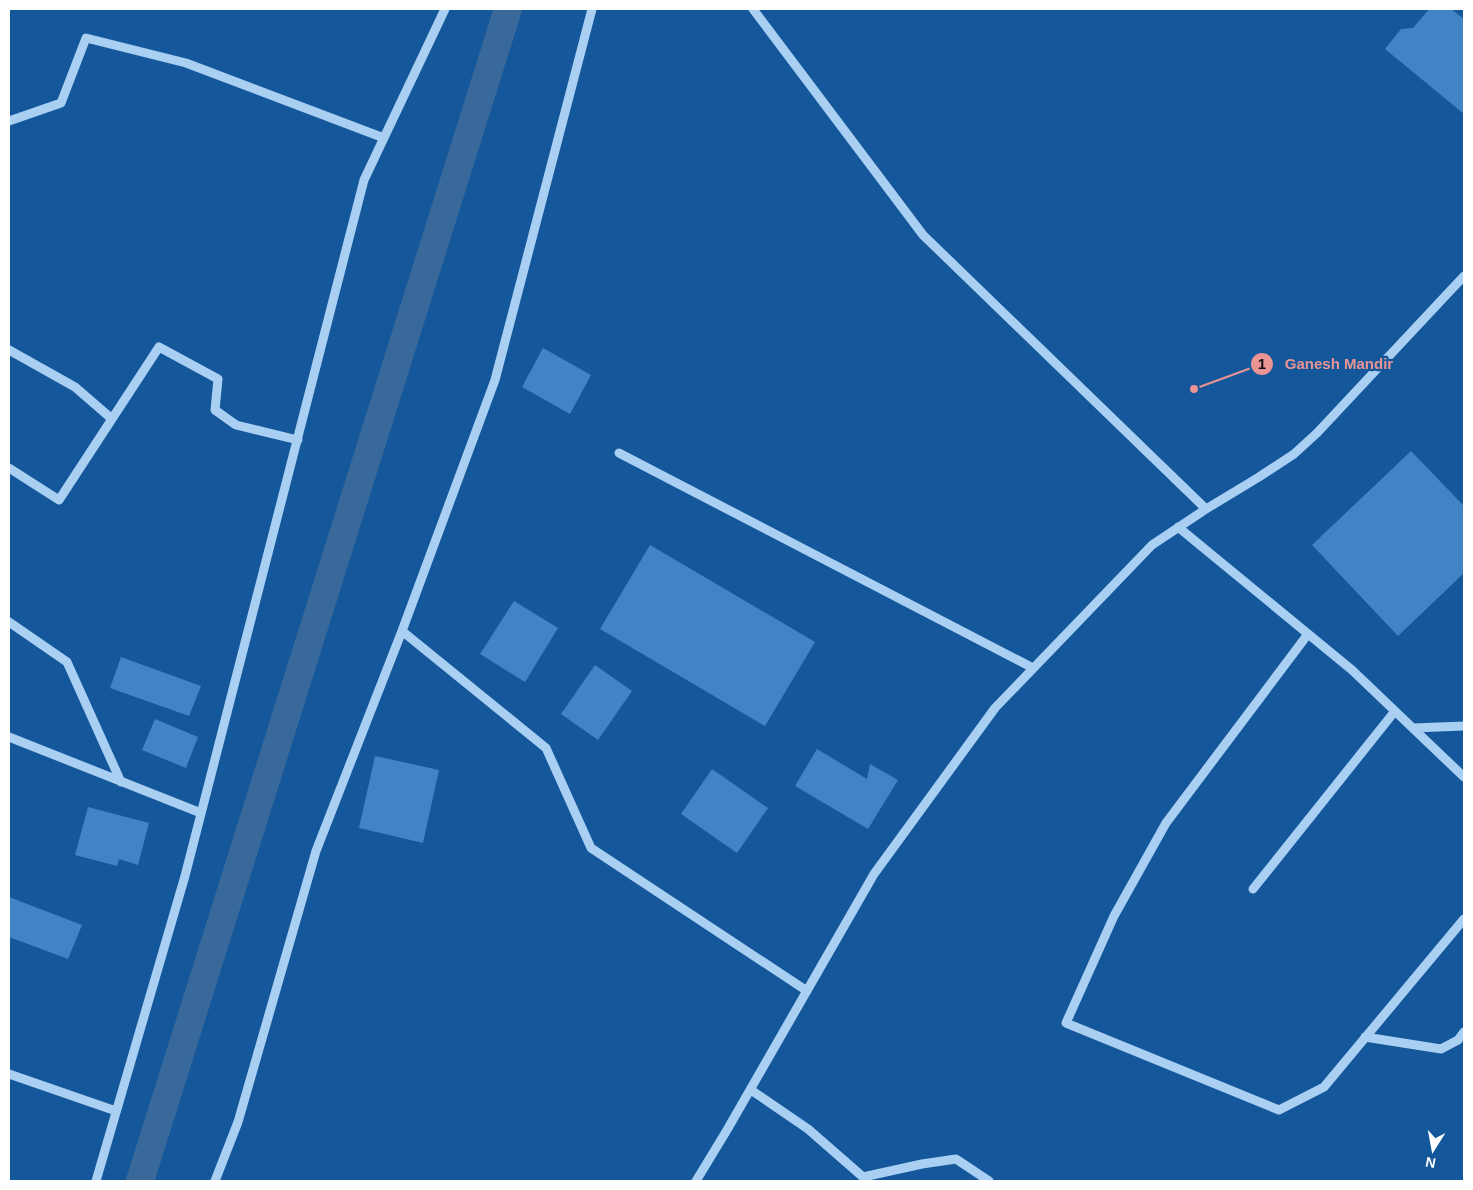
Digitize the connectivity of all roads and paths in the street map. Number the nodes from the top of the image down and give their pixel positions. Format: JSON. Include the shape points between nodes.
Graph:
{"nodes":[{"id":1,"x":445,"y":9,"type":"edge"},
{"id":2,"x":592,"y":9,"type":"edge"},
{"id":3,"x":753,"y":9,"type":"edge"},
{"id":4,"x":9,"y":121,"type":"edge"},
{"id":5,"x":384,"y":138,"type":"junction"},
{"id":6,"x":1464,"y":276,"type":"edge"},
{"id":7,"x":9,"y":350,"type":"edge"},
{"id":8,"x":112,"y":419,"type":"junction"},
{"id":9,"x":298,"y":440,"type":"junction"},
{"id":10,"x":619,"y":453,"type":"dead end"},
{"id":11,"x":9,"y":468,"type":"edge"},
{"id":12,"x":1206,"y":509,"type":"junction"},
{"id":13,"x":1178,"y":527,"type":"junction"},
{"id":14,"x":9,"y":622,"type":"edge"},
{"id":15,"x":402,"y":631,"type":"junction"},
{"id":16,"x":1308,"y":634,"type":"junction"},
{"id":17,"x":1033,"y":668,"type":"junction"},
{"id":18,"x":1395,"y":711,"type":"junction"},
{"id":19,"x":1464,"y":726,"type":"edge"},
{"id":20,"x":1413,"y":728,"type":"junction"},
{"id":21,"x":9,"y":737,"type":"edge"},
{"id":22,"x":1464,"y":778,"type":"edge"},
{"id":23,"x":121,"y":782,"type":"junction"},
{"id":24,"x":201,"y":813,"type":"junction"},
{"id":25,"x":1253,"y":889,"type":"dead end"},
{"id":26,"x":1464,"y":918,"type":"edge"},
{"id":27,"x":807,"y":991,"type":"junction"},
{"id":28,"x":1464,"y":1032,"type":"edge"},
{"id":29,"x":1365,"y":1037,"type":"junction"},
{"id":30,"x":9,"y":1074,"type":"edge"},
{"id":31,"x":750,"y":1090,"type":"junction"},
{"id":32,"x":116,"y":1111,"type":"junction"},
{"id":33,"x":96,"y":1181,"type":"edge"},
{"id":34,"x":215,"y":1181,"type":"edge"},
{"id":35,"x":696,"y":1181,"type":"edge"},
{"id":36,"x":989,"y":1181,"type":"edge"}],
"edges":[{"from":1,"to":5,"type":"street"},
{"from":2,"to":15,"type":"street","via":[[495,380]]},
{"from":3,"to":12,"type":"street","via":[[923,235]]},
{"from":4,"to":5,"type":"street","via":[[61,102],[86,38],[186,63]]},
{"from":5,"to":9,"type":"street","via":[[364,180]]},
{"from":6,"to":12,"type":"street","via":[[1294,454]]},
{"from":7,"to":8,"type":"street","via":[[75,387]]},
{"from":8,"to":9,"type":"street","via":[[159,347],[218,379],[215,410],[222,415],[236,424]]},
{"from":8,"to":11,"type":"street","via":[[59,500]]},
{"from":9,"to":24,"type":"street"},
{"from":10,"to":17,"type":"street"},
{"from":12,"to":13,"type":"street"},
{"from":13,"to":16,"type":"street"},
{"from":13,"to":17,"type":"street","via":[[1152,544]]},
{"from":14,"to":23,"type":"street","via":[[67,662]]},
{"from":15,"to":27,"type":"street","via":[[546,748],[590,848]]},
{"from":15,"to":34,"type":"street","via":[[316,851],[238,1122]]},
{"from":16,"to":18,"type":"street"},
{"from":16,"to":29,"type":"street","via":[[1166,823],[1114,916],[1066,1023],[1279,1110],[1324,1087]]},
{"from":17,"to":27,"type":"street","via":[[995,708],[874,874]]},
{"from":18,"to":20,"type":"street"},
{"from":18,"to":25,"type":"street"},
{"from":19,"to":20,"type":"street"},
{"from":20,"to":22,"type":"street"},
{"from":21,"to":23,"type":"street"},
{"from":23,"to":24,"type":"street"},
{"from":24,"to":32,"type":"street"},
{"from":26,"to":29,"type":"street"},
{"from":27,"to":31,"type":"street"},
{"from":28,"to":29,"type":"street","via":[[1458,1040],[1441,1049]]},
{"from":30,"to":32,"type":"street"},
{"from":31,"to":35,"type":"street"},
{"from":31,"to":36,"type":"street","via":[[808,1129],[863,1177],[956,1160]]},
{"from":32,"to":33,"type":"street"}]}
